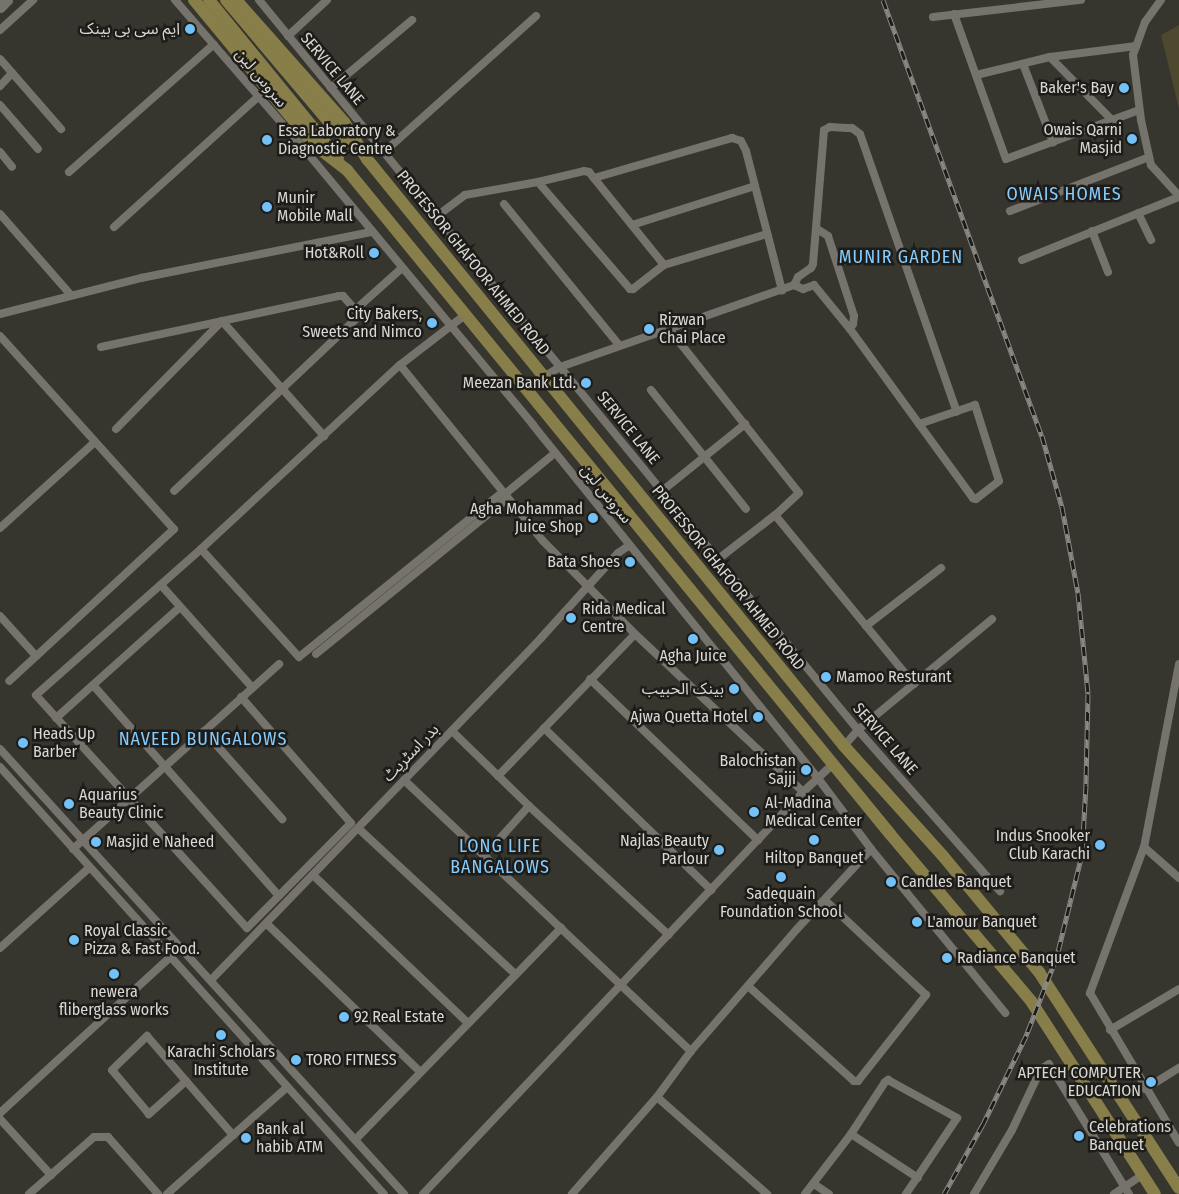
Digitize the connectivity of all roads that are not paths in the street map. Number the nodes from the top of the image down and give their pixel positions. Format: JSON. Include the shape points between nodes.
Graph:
{"nodes":[{"id":1,"x":7,"y":0,"type":"edge"},
{"id":2,"x":33,"y":0,"type":"edge"},
{"id":3,"x":175,"y":0,"type":"edge"},
{"id":4,"x":194,"y":0,"type":"edge"},
{"id":5,"x":210,"y":0,"type":"edge"},
{"id":6,"x":226,"y":0,"type":"edge"},
{"id":7,"x":236,"y":0,"type":"edge"},
{"id":8,"x":259,"y":0,"type":"edge"},
{"id":9,"x":327,"y":0,"type":"edge"},
{"id":10,"x":1081,"y":0,"type":"edge"},
{"id":11,"x":1160,"y":0,"type":"edge"},
{"id":12,"x":0,"y":7,"type":"edge"},
{"id":13,"x":954,"y":14,"type":"junction"},
{"id":14,"x":536,"y":16,"type":"dead end"},
{"id":15,"x":934,"y":17,"type":"dead end"},
{"id":16,"x":412,"y":20,"type":"dead end"},
{"id":17,"x":0,"y":30,"type":"edge"},
{"id":18,"x":288,"y":36,"type":"junction"},
{"id":19,"x":214,"y":44,"type":"junction"},
{"id":20,"x":1136,"y":46,"type":"junction"},
{"id":21,"x":1050,"y":57,"type":"junction"},
{"id":22,"x":0,"y":59,"type":"edge"},
{"id":23,"x":1023,"y":64,"type":"junction"},
{"id":24,"x":12,"y":73,"type":"junction"},
{"id":25,"x":976,"y":75,"type":"junction"},
{"id":26,"x":0,"y":86,"type":"edge"},
{"id":27,"x":330,"y":88,"type":"junction"},
{"id":28,"x":259,"y":96,"type":"junction"},
{"id":29,"x":0,"y":105,"type":"edge"},
{"id":30,"x":1140,"y":110,"type":"junction"},
{"id":31,"x":1112,"y":120,"type":"junction"},
{"id":32,"x":62,"y":129,"type":"dead end"},
{"id":33,"x":1053,"y":142,"type":"junction"},
{"id":34,"x":38,"y":149,"type":"dead end"},
{"id":35,"x":0,"y":152,"type":"edge"},
{"id":36,"x":384,"y":152,"type":"junction"},
{"id":37,"x":1149,"y":157,"type":"junction"},
{"id":38,"x":368,"y":159,"type":"junction"},
{"id":39,"x":12,"y":167,"type":"dead end"},
{"id":40,"x":347,"y":170,"type":"junction"},
{"id":41,"x":69,"y":172,"type":"dead end"},
{"id":42,"x":594,"y":178,"type":"junction"},
{"id":43,"x":538,"y":182,"type":"junction"},
{"id":44,"x":756,"y":186,"type":"junction"},
{"id":45,"x":1179,"y":196,"type":"edge"},
{"id":46,"x":504,"y":204,"type":"dead end"},
{"id":47,"x":1010,"y":210,"type":"dead end"},
{"id":48,"x":1138,"y":213,"type":"junction"},
{"id":49,"x":0,"y":214,"type":"edge"},
{"id":50,"x":438,"y":216,"type":"junction"},
{"id":51,"x":632,"y":225,"type":"junction"},
{"id":52,"x":114,"y":227,"type":"dead end"},
{"id":53,"x":817,"y":229,"type":"junction"},
{"id":54,"x":1092,"y":231,"type":"junction"},
{"id":55,"x":372,"y":232,"type":"junction"},
{"id":56,"x":767,"y":234,"type":"junction"},
{"id":57,"x":1151,"y":240,"type":"dead end"},
{"id":58,"x":1022,"y":260,"type":"dead end"},
{"id":59,"x":664,"y":265,"type":"junction"},
{"id":60,"x":402,"y":268,"type":"junction"},
{"id":61,"x":1108,"y":272,"type":"dead end"},
{"id":62,"x":794,"y":286,"type":"junction"},
{"id":63,"x":782,"y":290,"type":"junction"},
{"id":64,"x":71,"y":295,"type":"junction"},
{"id":65,"x":356,"y":310,"type":"junction"},
{"id":66,"x":0,"y":314,"type":"edge"},
{"id":67,"x":465,"y":315,"type":"junction"},
{"id":68,"x":222,"y":321,"type":"junction"},
{"id":69,"x":450,"y":326,"type":"junction"},
{"id":70,"x":669,"y":329,"type":"junction"},
{"id":71,"x":850,"y":329,"type":"junction"},
{"id":72,"x":0,"y":336,"type":"edge"},
{"id":73,"x":620,"y":345,"type":"junction"},
{"id":74,"x":101,"y":347,"type":"dead end"},
{"id":75,"x":400,"y":366,"type":"junction"},
{"id":76,"x":560,"y":367,"type":"junction"},
{"id":77,"x":545,"y":376,"type":"junction"},
{"id":78,"x":282,"y":389,"type":"junction"},
{"id":79,"x":651,"y":390,"type":"dead end"},
{"id":80,"x":957,"y":412,"type":"junction"},
{"id":81,"x":745,"y":424,"type":"junction"},
{"id":82,"x":919,"y":424,"type":"junction"},
{"id":83,"x":116,"y":429,"type":"dead end"},
{"id":84,"x":324,"y":436,"type":"junction"},
{"id":85,"x":95,"y":442,"type":"junction"},
{"id":86,"x":555,"y":453,"type":"junction"},
{"id":87,"x":704,"y":457,"type":"junction"},
{"id":88,"x":174,"y":491,"type":"dead end"},
{"id":89,"x":662,"y":491,"type":"junction"},
{"id":90,"x":505,"y":495,"type":"junction"},
{"id":91,"x":746,"y":509,"type":"dead end"},
{"id":92,"x":775,"y":515,"type":"junction"},
{"id":93,"x":665,"y":526,"type":"junction"},
{"id":94,"x":0,"y":528,"type":"edge"},
{"id":95,"x":649,"y":537,"type":"junction"},
{"id":96,"x":630,"y":545,"type":"junction"},
{"id":97,"x":202,"y":549,"type":"junction"},
{"id":98,"x":717,"y":560,"type":"junction"},
{"id":99,"x":941,"y":568,"type":"dead end"},
{"id":100,"x":161,"y":585,"type":"junction"},
{"id":101,"x":588,"y":587,"type":"junction"},
{"id":102,"x":180,"y":608,"type":"junction"},
{"id":103,"x":0,"y":616,"type":"edge"},
{"id":104,"x":992,"y":619,"type":"dead end"},
{"id":105,"x":866,"y":626,"type":"junction"},
{"id":106,"x":635,"y":634,"type":"junction"},
{"id":107,"x":316,"y":654,"type":"dead end"},
{"id":108,"x":36,"y":656,"type":"junction"},
{"id":109,"x":279,"y":664,"type":"dead end"},
{"id":110,"x":1179,"y":664,"type":"edge"},
{"id":111,"x":590,"y":679,"type":"junction"},
{"id":112,"x":9,"y":680,"type":"dead end"},
{"id":113,"x":914,"y":684,"type":"junction"},
{"id":114,"x":93,"y":685,"type":"junction"},
{"id":115,"x":252,"y":687,"type":"junction"},
{"id":116,"x":241,"y":697,"type":"junction"},
{"id":117,"x":56,"y":718,"type":"junction"},
{"id":118,"x":544,"y":728,"type":"junction"},
{"id":119,"x":858,"y":730,"type":"junction"},
{"id":120,"x":204,"y":731,"type":"junction"},
{"id":121,"x":452,"y":731,"type":"junction"},
{"id":122,"x":844,"y":746,"type":"junction"},
{"id":123,"x":0,"y":749,"type":"edge"},
{"id":124,"x":833,"y":764,"type":"junction"},
{"id":125,"x":164,"y":766,"type":"junction"},
{"id":126,"x":0,"y":767,"type":"edge"},
{"id":127,"x":498,"y":776,"type":"junction"},
{"id":128,"x":817,"y":778,"type":"junction"},
{"id":129,"x":404,"y":780,"type":"junction"},
{"id":130,"x":803,"y":792,"type":"junction"},
{"id":131,"x":129,"y":798,"type":"junction"},
{"id":132,"x":529,"y":806,"type":"junction"},
{"id":133,"x":282,"y":819,"type":"dead end"},
{"id":134,"x":358,"y":828,"type":"junction"},
{"id":135,"x":758,"y":840,"type":"junction"},
{"id":136,"x":82,"y":841,"type":"junction"},
{"id":137,"x":1144,"y":847,"type":"junction"},
{"id":138,"x":73,"y":849,"type":"junction"},
{"id":139,"x":871,"y":849,"type":"junction"},
{"id":140,"x":485,"y":855,"type":"junction"},
{"id":141,"x":89,"y":868,"type":"junction"},
{"id":142,"x":313,"y":875,"type":"junction"},
{"id":143,"x":1179,"y":878,"type":"edge"},
{"id":144,"x":711,"y":890,"type":"junction"},
{"id":145,"x":1000,"y":891,"type":"dead end"},
{"id":146,"x":279,"y":896,"type":"junction"},
{"id":147,"x":825,"y":900,"type":"junction"},
{"id":148,"x":268,"y":924,"type":"junction"},
{"id":149,"x":561,"y":928,"type":"junction"},
{"id":150,"x":669,"y":935,"type":"junction"},
{"id":151,"x":0,"y":948,"type":"edge"},
{"id":152,"x":170,"y":957,"type":"junction"},
{"id":153,"x":515,"y":974,"type":"junction"},
{"id":154,"x":211,"y":980,"type":"junction"},
{"id":155,"x":621,"y":985,"type":"junction"},
{"id":156,"x":748,"y":986,"type":"junction"},
{"id":157,"x":1179,"y":989,"type":"edge"},
{"id":158,"x":1005,"y":1013,"type":"dead end"},
{"id":159,"x":468,"y":1022,"type":"junction"},
{"id":160,"x":1110,"y":1030,"type":"junction"},
{"id":161,"x":691,"y":1051,"type":"junction"},
{"id":162,"x":1179,"y":1068,"type":"edge"},
{"id":163,"x":420,"y":1072,"type":"junction"},
{"id":164,"x":186,"y":1081,"type":"junction"},
{"id":165,"x":287,"y":1087,"type":"junction"},
{"id":166,"x":1145,"y":1089,"type":"junction"},
{"id":167,"x":657,"y":1097,"type":"junction"},
{"id":168,"x":0,"y":1112,"type":"edge"},
{"id":169,"x":0,"y":1120,"type":"edge"},
{"id":170,"x":851,"y":1134,"type":"junction"},
{"id":171,"x":233,"y":1135,"type":"junction"},
{"id":172,"x":355,"y":1140,"type":"junction"},
{"id":173,"x":1179,"y":1143,"type":"edge"},
{"id":174,"x":50,"y":1175,"type":"junction"},
{"id":175,"x":1142,"y":1175,"type":"junction"},
{"id":176,"x":918,"y":1178,"type":"junction"},
{"id":177,"x":814,"y":1184,"type":"junction"},
{"id":178,"x":1124,"y":1186,"type":"junction"},
{"id":179,"x":1179,"y":1188,"type":"edge"},
{"id":180,"x":29,"y":1194,"type":"edge"},
{"id":181,"x":158,"y":1194,"type":"edge"},
{"id":182,"x":167,"y":1194,"type":"edge"},
{"id":183,"x":384,"y":1194,"type":"edge"},
{"id":184,"x":404,"y":1194,"type":"edge"},
{"id":185,"x":423,"y":1194,"type":"edge"},
{"id":186,"x":572,"y":1194,"type":"edge"},
{"id":187,"x":767,"y":1194,"type":"edge"},
{"id":188,"x":805,"y":1194,"type":"edge"},
{"id":189,"x":829,"y":1194,"type":"edge"},
{"id":190,"x":906,"y":1194,"type":"edge"},
{"id":191,"x":974,"y":1194,"type":"edge"},
{"id":192,"x":1114,"y":1194,"type":"edge"},
{"id":193,"x":1129,"y":1194,"type":"edge"},
{"id":194,"x":1155,"y":1194,"type":"edge"}],
"edges":[{"from":1,"to":12,"type":"main road"},
{"from":2,"to":17,"type":"street"},
{"from":3,"to":19,"type":"street","name":"سروس لین"},
{"from":4,"to":40,"type":"main road","via":[[313,144]]},
{"from":5,"to":40,"type":"main road"},
{"from":6,"to":38,"type":"main road","via":[[335,129]]},
{"from":7,"to":38,"type":"main road","name":"PROFESSOR GHAFOOR AHMED ROAD","via":[[344,122]]},
{"from":8,"to":18,"type":"street","name":"SERVICE LANE"},
{"from":9,"to":18,"type":"street"},
{"from":10,"to":13,"type":"street"},
{"from":11,"to":20,"type":"street","via":[[1145,22]]},
{"from":13,"to":15,"type":"street"},
{"from":13,"to":25,"type":"street"},
{"from":14,"to":36,"type":"street"},
{"from":16,"to":27,"type":"street"},
{"from":18,"to":27,"type":"street","name":"SERVICE LANE"},
{"from":19,"to":28,"type":"street","name":"سروس لین"},
{"from":19,"to":41,"type":"street"},
{"from":20,"to":21,"type":"street"},
{"from":20,"to":30,"type":"street","via":[[1132,55]]},
{"from":21,"to":23,"type":"street"},
{"from":21,"to":31,"type":"street"},
{"from":22,"to":24,"type":"street"},
{"from":23,"to":25,"type":"street"},
{"from":23,"to":33,"type":"street"},
{"from":24,"to":26,"type":"street"},
{"from":24,"to":32,"type":"street"},
{"from":25,"to":33,"type":"street","via":[[1004,158],[1009,159]]},
{"from":27,"to":36,"type":"street","name":"SERVICE LANE"},
{"from":28,"to":52,"type":"street"},
{"from":28,"to":55,"type":"street","name":"سروس لین"},
{"from":29,"to":34,"type":"street"},
{"from":30,"to":31,"type":"street"},
{"from":30,"to":37,"type":"street"},
{"from":31,"to":33,"type":"street"},
{"from":35,"to":39,"type":"street"},
{"from":36,"to":50,"type":"street","name":"SERVICE LANE"},
{"from":37,"to":45,"type":"street"},
{"from":37,"to":47,"type":"street"},
{"from":38,"to":77,"type":"main road","name":"PROFESSOR GHAFOOR AHMED ROAD"},
{"from":40,"to":67,"type":"main road"},
{"from":42,"to":43,"type":"street","via":[[584,171]]},
{"from":42,"to":44,"type":"street","via":[[732,138],[740,141],[746,151]]},
{"from":42,"to":51,"type":"street"},
{"from":43,"to":50,"type":"street","via":[[465,195]]},
{"from":43,"to":59,"type":"street","via":[[625,286],[634,289]]},
{"from":44,"to":51,"type":"street"},
{"from":44,"to":56,"type":"street"},
{"from":45,"to":48,"type":"street"},
{"from":46,"to":73,"type":"street"},
{"from":48,"to":54,"type":"street"},
{"from":48,"to":57,"type":"street"},
{"from":49,"to":64,"type":"street"},
{"from":50,"to":76,"type":"street","name":"SERVICE LANE"},
{"from":51,"to":59,"type":"street"},
{"from":53,"to":62,"type":"street","via":[[811,268],[798,277]]},
{"from":53,"to":71,"type":"street","via":[[828,236],[854,316]]},
{"from":53,"to":80,"type":"street","via":[[824,130],[830,127],[852,128],[860,134]]},
{"from":54,"to":58,"type":"street"},
{"from":54,"to":61,"type":"street"},
{"from":55,"to":60,"type":"street","name":"سروس لین"},
{"from":55,"to":64,"type":"street"},
{"from":56,"to":59,"type":"street"},
{"from":56,"to":63,"type":"street"},
{"from":60,"to":65,"type":"street"},
{"from":60,"to":69,"type":"street","name":"سروس لین"},
{"from":62,"to":63,"type":"street"},
{"from":62,"to":71,"type":"street","via":[[803,289],[814,285]]},
{"from":63,"to":70,"type":"street"},
{"from":64,"to":66,"type":"street"},
{"from":65,"to":68,"type":"street","via":[[343,296],[339,296]]},
{"from":65,"to":78,"type":"street","via":[[358,317]]},
{"from":67,"to":69,"type":"street"},
{"from":67,"to":95,"type":"main road"},
{"from":68,"to":74,"type":"street"},
{"from":68,"to":78,"type":"street"},
{"from":68,"to":83,"type":"street"},
{"from":69,"to":75,"type":"street"},
{"from":69,"to":86,"type":"street","name":"سروس لین"},
{"from":70,"to":73,"type":"street"},
{"from":70,"to":81,"type":"street"},
{"from":71,"to":82,"type":"street"},
{"from":72,"to":85,"type":"street"},
{"from":73,"to":76,"type":"street"},
{"from":75,"to":84,"type":"street"},
{"from":75,"to":90,"type":"street"},
{"from":76,"to":77,"type":"street"},
{"from":76,"to":89,"type":"street","name":"SERVICE LANE"},
{"from":77,"to":93,"type":"main road","name":"PROFESSOR GHAFOOR AHMED ROAD"},
{"from":78,"to":84,"type":"street"},
{"from":78,"to":88,"type":"street"},
{"from":79,"to":87,"type":"street"},
{"from":80,"to":82,"type":"street"},
{"from":80,"to":82,"type":"street","via":[[975,405],[977,408],[999,480],[976,499]]},
{"from":81,"to":87,"type":"street"},
{"from":81,"to":92,"type":"street","via":[[797,489],[796,497]]},
{"from":84,"to":97,"type":"street"},
{"from":85,"to":94,"type":"street"},
{"from":85,"to":108,"type":"street","via":[[174,529]]},
{"from":86,"to":90,"type":"street"},
{"from":86,"to":96,"type":"street","name":"سروس لین"},
{"from":87,"to":89,"type":"street"},
{"from":87,"to":91,"type":"street"},
{"from":89,"to":98,"type":"street","name":"SERVICE LANE"},
{"from":90,"to":97,"type":"street","via":[[299,657]]},
{"from":90,"to":101,"type":"street","via":[[543,541]]},
{"from":90,"to":107,"type":"street"},
{"from":92,"to":98,"type":"street"},
{"from":92,"to":105,"type":"street"},
{"from":93,"to":95,"type":"main road"},
{"from":93,"to":122,"type":"main road","name":"PROFESSOR GHAFOOR AHMED ROAD"},
{"from":95,"to":124,"type":"main road"},
{"from":96,"to":101,"type":"street","name":"بدر اسٹریٹ","via":[[618,553]]},
{"from":96,"to":128,"type":"street","name":"سروس لین"},
{"from":97,"to":100,"type":"street"},
{"from":98,"to":119,"type":"street","name":"SERVICE LANE"},
{"from":99,"to":105,"type":"street"},
{"from":100,"to":102,"type":"street"},
{"from":100,"to":117,"type":"street","via":[[36,695]]},
{"from":101,"to":106,"type":"street"},
{"from":101,"to":121,"type":"street","name":"بدر اسٹریٹ"},
{"from":102,"to":114,"type":"street"},
{"from":102,"to":115,"type":"street"},
{"from":103,"to":108,"type":"street"},
{"from":104,"to":113,"type":"street"},
{"from":105,"to":113,"type":"street"},
{"from":106,"to":111,"type":"street"},
{"from":106,"to":130,"type":"street"},
{"from":108,"to":112,"type":"street"},
{"from":109,"to":115,"type":"street"},
{"from":110,"to":137,"type":"street"},
{"from":111,"to":118,"type":"street"},
{"from":111,"to":135,"type":"street"},
{"from":113,"to":119,"type":"street"},
{"from":114,"to":117,"type":"street"},
{"from":114,"to":125,"type":"street"},
{"from":115,"to":116,"type":"street"},
{"from":116,"to":120,"type":"street"},
{"from":116,"to":146,"type":"street","via":[[352,823]]},
{"from":117,"to":131,"type":"street"},
{"from":118,"to":127,"type":"street"},
{"from":118,"to":144,"type":"street"},
{"from":119,"to":122,"type":"street"},
{"from":119,"to":145,"type":"street","name":"SERVICE LANE"},
{"from":120,"to":125,"type":"street"},
{"from":120,"to":133,"type":"street"},
{"from":121,"to":127,"type":"street"},
{"from":121,"to":129,"type":"street","name":"بدر اسٹریٹ"},
{"from":122,"to":179,"type":"main road","name":"PROFESSOR GHAFOOR AHMED ROAD","via":[[943,856],[1039,972]]},
{"from":123,"to":136,"type":"street"},
{"from":124,"to":128,"type":"street"},
{"from":124,"to":175,"type":"main road","via":[[1031,1001]]},
{"from":125,"to":131,"type":"street"},
{"from":125,"to":146,"type":"street"},
{"from":126,"to":138,"type":"street"},
{"from":127,"to":132,"type":"street"},
{"from":128,"to":130,"type":"street"},
{"from":128,"to":139,"type":"street","name":"سروس لین"},
{"from":129,"to":134,"type":"street","name":"بدر اسٹریٹ"},
{"from":129,"to":140,"type":"street"},
{"from":130,"to":135,"type":"street"},
{"from":131,"to":136,"type":"street"},
{"from":131,"to":146,"type":"street","via":[[247,928]]},
{"from":132,"to":140,"type":"street"},
{"from":132,"to":150,"type":"street"},
{"from":134,"to":142,"type":"street","name":"بدر اسٹریٹ"},
{"from":134,"to":153,"type":"street"},
{"from":135,"to":144,"type":"street"},
{"from":136,"to":138,"type":"street"},
{"from":136,"to":154,"type":"street"},
{"from":137,"to":143,"type":"street"},
{"from":137,"to":160,"type":"street","via":[[1090,993]]},
{"from":138,"to":141,"type":"street"},
{"from":139,"to":147,"type":"street"},
{"from":139,"to":158,"type":"street","name":"سروس لین"},
{"from":140,"to":149,"type":"street"},
{"from":141,"to":151,"type":"street"},
{"from":141,"to":152,"type":"street"},
{"from":142,"to":148,"type":"street","name":"بدر اسٹریٹ"},
{"from":142,"to":159,"type":"street"},
{"from":144,"to":150,"type":"street"},
{"from":147,"to":156,"type":"street"},
{"from":147,"to":156,"type":"street","via":[[926,995],[858,1081],[854,1081]]},
{"from":148,"to":154,"type":"street","name":"بدر اسٹریٹ"},
{"from":148,"to":163,"type":"street"},
{"from":149,"to":153,"type":"street"},
{"from":149,"to":155,"type":"street"},
{"from":150,"to":155,"type":"street"},
{"from":152,"to":165,"type":"street"},
{"from":152,"to":168,"type":"street"},
{"from":153,"to":159,"type":"street"},
{"from":154,"to":172,"type":"street"},
{"from":155,"to":161,"type":"street"},
{"from":155,"to":185,"type":"street"},
{"from":156,"to":161,"type":"street"},
{"from":157,"to":160,"type":"street"},
{"from":159,"to":163,"type":"street"},
{"from":160,"to":166,"type":"street"},
{"from":161,"to":167,"type":"street"},
{"from":162,"to":166,"type":"street"},
{"from":163,"to":172,"type":"street"},
{"from":164,"to":164,"type":"street","via":[[147,1036],[112,1070],[149,1114]]},
{"from":164,"to":171,"type":"street"},
{"from":165,"to":171,"type":"street"},
{"from":165,"to":183,"type":"street"},
{"from":166,"to":173,"type":"street"},
{"from":167,"to":186,"type":"street"},
{"from":167,"to":187,"type":"street"},
{"from":169,"to":174,"type":"street"},
{"from":170,"to":176,"type":"street"},
{"from":170,"to":176,"type":"street","via":[[886,1080],[956,1116]]},
{"from":170,"to":177,"type":"street"},
{"from":171,"to":182,"type":"street"},
{"from":172,"to":184,"type":"street"},
{"from":174,"to":180,"type":"street"},
{"from":174,"to":181,"type":"street","via":[[94,1137],[108,1137]]},
{"from":175,"to":178,"type":"street"},
{"from":175,"to":194,"type":"main road"},
{"from":176,"to":190,"type":"street"},
{"from":177,"to":188,"type":"street"},
{"from":177,"to":189,"type":"street"},
{"from":178,"to":191,"type":"street","via":[[1049,1064],[1041,1069],[1012,1130]]},
{"from":178,"to":192,"type":"street"},
{"from":178,"to":193,"type":"street"}]}
